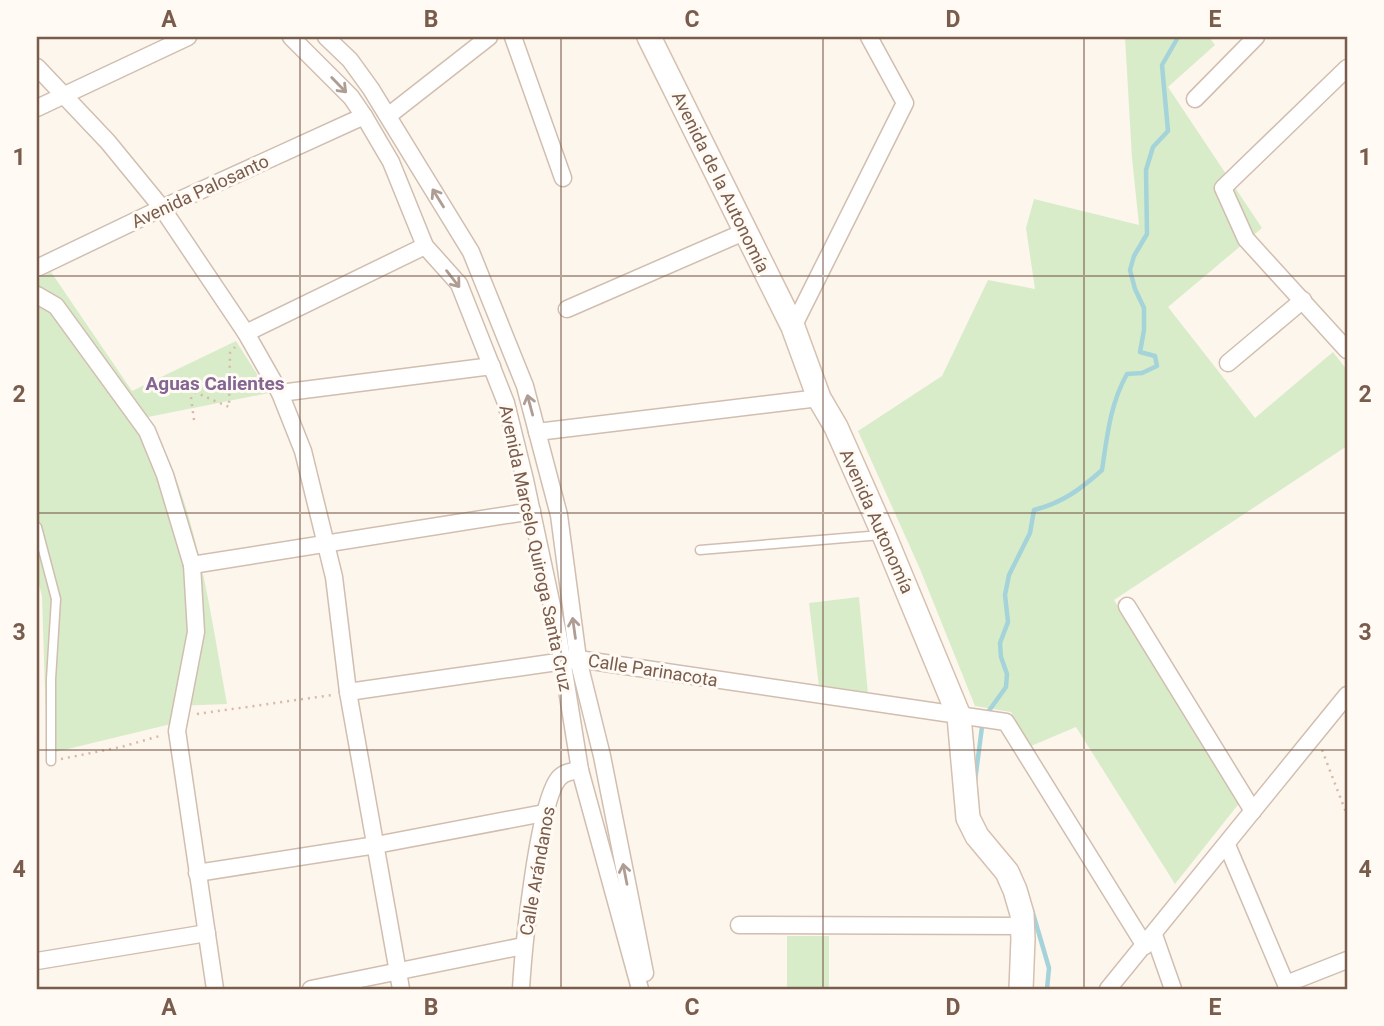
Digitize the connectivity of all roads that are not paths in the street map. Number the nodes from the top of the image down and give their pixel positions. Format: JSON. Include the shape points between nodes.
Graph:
{"nodes":[{"id":1,"x":188,"y":37,"type":"edge"},
{"id":2,"x":291,"y":37,"type":"edge"},
{"id":3,"x":326,"y":37,"type":"edge"},
{"id":4,"x":489,"y":37,"type":"edge"},
{"id":5,"x":513,"y":37,"type":"edge"},
{"id":6,"x":649,"y":37,"type":"edge"},
{"id":7,"x":869,"y":37,"type":"edge"},
{"id":8,"x":1256,"y":37,"type":"edge"},
{"id":9,"x":37,"y":66,"type":"edge"},
{"id":10,"x":1347,"y":68,"type":"edge"},
{"id":11,"x":65,"y":95,"type":"junction"},
{"id":12,"x":1195,"y":99,"type":"dead end"},
{"id":13,"x":37,"y":108,"type":"edge"},
{"id":14,"x":364,"y":116,"type":"junction"},
{"id":15,"x":388,"y":116,"type":"junction"},
{"id":16,"x":563,"y":178,"type":"dead end"},
{"id":17,"x":162,"y":208,"type":"junction"},
{"id":18,"x":744,"y":232,"type":"junction"},
{"id":19,"x":425,"y":246,"type":"junction"},
{"id":20,"x":37,"y":268,"type":"edge"},
{"id":21,"x":37,"y":295,"type":"edge"},
{"id":22,"x":1303,"y":300,"type":"junction"},
{"id":23,"x":567,"y":309,"type":"dead end"},
{"id":24,"x":793,"y":327,"type":"junction"},
{"id":25,"x":246,"y":334,"type":"junction"},
{"id":26,"x":1347,"y":350,"type":"edge"},
{"id":27,"x":1228,"y":363,"type":"dead end"},
{"id":28,"x":492,"y":366,"type":"junction"},
{"id":29,"x":280,"y":393,"type":"junction"},
{"id":30,"x":819,"y":398,"type":"junction"},
{"id":31,"x":537,"y":432,"type":"junction"},
{"id":32,"x":532,"y":511,"type":"junction"},
{"id":33,"x":37,"y":527,"type":"edge"},
{"id":34,"x":884,"y":535,"type":"junction"},
{"id":35,"x":325,"y":544,"type":"junction"},
{"id":36,"x":700,"y":550,"type":"dead end"},
{"id":37,"x":192,"y":565,"type":"junction"},
{"id":38,"x":1127,"y":606,"type":"dead end"},
{"id":39,"x":578,"y":659,"type":"junction"},
{"id":40,"x":562,"y":662,"type":"junction"},
{"id":41,"x":348,"y":692,"type":"junction"},
{"id":42,"x":1347,"y":695,"type":"edge"},
{"id":43,"x":959,"y":716,"type":"junction"},
{"id":44,"x":51,"y":761,"type":"road end"},
{"id":45,"x":580,"y":770,"type":"junction"},
{"id":46,"x":1253,"y":811,"type":"junction"},
{"id":47,"x":544,"y":813,"type":"junction"},
{"id":48,"x":376,"y":845,"type":"junction"},
{"id":49,"x":1227,"y":845,"type":"junction"},
{"id":50,"x":197,"y":873,"type":"junction"},
{"id":51,"x":739,"y":925,"type":"dead end"},
{"id":52,"x":1022,"y":926,"type":"junction"},
{"id":53,"x":206,"y":933,"type":"junction"},
{"id":54,"x":1150,"y":941,"type":"junction"},
{"id":55,"x":523,"y":946,"type":"junction"},
{"id":56,"x":1347,"y":960,"type":"edge"},
{"id":57,"x":37,"y":961,"type":"edge"},
{"id":58,"x":398,"y":972,"type":"junction"},
{"id":59,"x":1287,"y":987,"type":"edge"},
{"id":60,"x":215,"y":989,"type":"edge"},
{"id":61,"x":311,"y":989,"type":"edge"},
{"id":62,"x":401,"y":989,"type":"edge"},
{"id":63,"x":521,"y":989,"type":"edge"},
{"id":64,"x":639,"y":989,"type":"edge"},
{"id":65,"x":648,"y":989,"type":"edge"},
{"id":66,"x":1021,"y":989,"type":"edge"},
{"id":67,"x":1108,"y":989,"type":"edge"},
{"id":68,"x":1173,"y":989,"type":"edge"}],
"edges":[{"from":1,"to":11,"type":"street"},
{"from":2,"to":14,"type":"street","name":"Avenida Marcelo Quiroga Santa Cruz","one_way":true},
{"from":3,"to":15,"type":"street","name":"Avenida Marcelo Quiroga Santa Cruz","via":[[351,60]]},
{"from":4,"to":15,"type":"street"},
{"from":5,"to":16,"type":"street"},
{"from":6,"to":18,"type":"street","name":"Avenida de la Autonomía"},
{"from":7,"to":24,"type":"street","via":[[905,103]]},
{"from":8,"to":12,"type":"street"},
{"from":9,"to":11,"type":"street"},
{"from":10,"to":22,"type":"street","via":[[1223,188],[1246,239]]},
{"from":11,"to":13,"type":"street"},
{"from":11,"to":17,"type":"street"},
{"from":14,"to":17,"type":"street","name":"Avenida Palosanto"},
{"from":14,"to":19,"type":"street","name":"Avenida Marcelo Quiroga Santa Cruz","via":[[391,162]]},
{"from":31,"to":15,"type":"street","name":"Avenida Marcelo Quiroga Santa Cruz","one_way":true,"via":[[525,386],[471,251]]},
{"from":17,"to":20,"type":"street","name":"Avenida Palosanto"},
{"from":17,"to":25,"type":"street"},
{"from":18,"to":23,"type":"street"},
{"from":18,"to":24,"type":"street","name":"Avenida de la Autonomía"},
{"from":19,"to":25,"type":"street"},
{"from":19,"to":28,"type":"street","name":"Avenida Marcelo Quiroga Santa Cruz","one_way":true,"via":[[459,284]]},
{"from":21,"to":37,"type":"street","via":[[56,306],[147,431],[166,475]]},
{"from":22,"to":26,"type":"street"},
{"from":22,"to":27,"type":"street"},
{"from":24,"to":30,"type":"street","name":"Avenida Autonomía"},
{"from":25,"to":29,"type":"street"},
{"from":28,"to":29,"type":"street"},
{"from":28,"to":32,"type":"street","name":"Avenida Marcelo Quiroga Santa Cruz","via":[[506,403]]},
{"from":29,"to":35,"type":"street","via":[[303,451]]},
{"from":30,"to":31,"type":"street"},
{"from":30,"to":34,"type":"street","name":"Avenida Autonomía"},
{"from":39,"to":31,"type":"street","name":"Avenida Marcelo Quiroga Santa Cruz","one_way":true,"via":[[559,515]]},
{"from":32,"to":35,"type":"street"},
{"from":32,"to":40,"type":"street","name":"Avenida Marcelo Quiroga Santa Cruz"},
{"from":33,"to":44,"type":"lane","via":[[55,599]]},
{"from":34,"to":36,"type":"lane"},
{"from":34,"to":43,"type":"street","name":"Avenida Autonomía"},
{"from":35,"to":37,"type":"street"},
{"from":35,"to":41,"type":"street","via":[[334,577]]},
{"from":37,"to":50,"type":"street","via":[[196,632],[177,731]]},
{"from":38,"to":46,"type":"street"},
{"from":39,"to":40,"type":"street","name":"Calle Parinacota"},
{"from":39,"to":43,"type":"street","name":"Calle Parinacota"},
{"from":65,"to":39,"type":"street","name":"Avenida Marcelo Quiroga Santa Cruz","one_way":true},
{"from":40,"to":41,"type":"street","name":"Calle Parinacota"},
{"from":40,"to":45,"type":"street","name":"Avenida Marcelo Quiroga Santa Cruz"},
{"from":41,"to":48,"type":"street"},
{"from":42,"to":46,"type":"street"},
{"from":43,"to":52,"type":"street","name":"Avenida Autonomía","via":[[968,818],[1016,890]]},
{"from":43,"to":54,"type":"street","name":"Calle Parinacota","via":[[1006,722]]},
{"from":45,"to":47,"type":"street","name":"Calle Arándanos","via":[[558,778]]},
{"from":45,"to":64,"type":"street","name":"Avenida Marcelo Quiroga Santa Cruz"},
{"from":46,"to":49,"type":"street"},
{"from":47,"to":48,"type":"street"},
{"from":47,"to":55,"type":"street","name":"Calle Arándanos"},
{"from":48,"to":50,"type":"street"},
{"from":48,"to":58,"type":"street"},
{"from":49,"to":54,"type":"street"},
{"from":49,"to":59,"type":"street"},
{"from":50,"to":53,"type":"street"},
{"from":51,"to":52,"type":"street"},
{"from":52,"to":66,"type":"street","name":"Avenida Autonomía"},
{"from":53,"to":57,"type":"street"},
{"from":53,"to":60,"type":"street"},
{"from":54,"to":67,"type":"street"},
{"from":54,"to":68,"type":"street"},
{"from":55,"to":58,"type":"street"},
{"from":55,"to":63,"type":"street","name":"Calle Arándanos"},
{"from":56,"to":59,"type":"street"},
{"from":58,"to":61,"type":"street"},
{"from":58,"to":62,"type":"street"}]}
